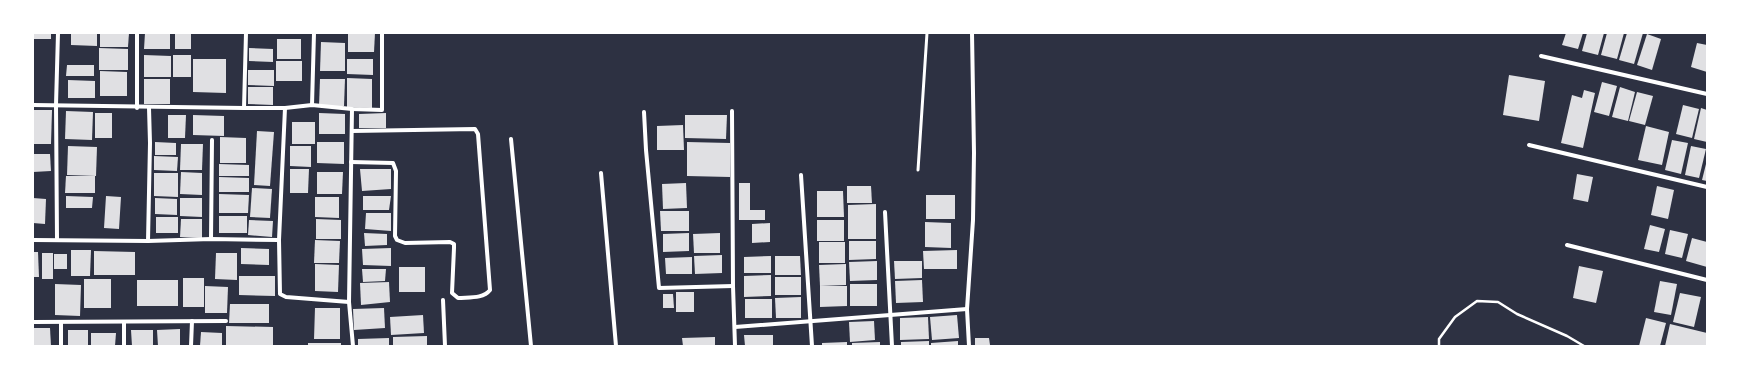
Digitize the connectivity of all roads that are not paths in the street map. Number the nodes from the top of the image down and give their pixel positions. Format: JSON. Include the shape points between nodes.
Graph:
{"nodes":[{"id":1,"x":58,"y":33,"type":"edge"},
{"id":2,"x":137,"y":33,"type":"edge"},
{"id":3,"x":246,"y":33,"type":"edge"},
{"id":4,"x":314,"y":33,"type":"edge"},
{"id":5,"x":382,"y":33,"type":"edge"},
{"id":6,"x":927,"y":33,"type":"edge"},
{"id":7,"x":972,"y":33,"type":"edge"},
{"id":8,"x":1541,"y":56,"type":"dead end"},
{"id":9,"x":1707,"y":94,"type":"edge"},
{"id":10,"x":56,"y":105,"type":"junction"},
{"id":11,"x":312,"y":105,"type":"junction"},
{"id":12,"x":33,"y":106,"type":"edge"},
{"id":13,"x":137,"y":108,"type":"junction"},
{"id":14,"x":149,"y":108,"type":"junction"},
{"id":15,"x":244,"y":108,"type":"junction"},
{"id":16,"x":285,"y":108,"type":"junction"},
{"id":17,"x":352,"y":109,"type":"junction"},
{"id":18,"x":732,"y":111,"type":"dead end"},
{"id":19,"x":644,"y":112,"type":"dead end"},
{"id":20,"x":352,"y":131,"type":"junction"},
{"id":21,"x":511,"y":139,"type":"dead end"},
{"id":22,"x":212,"y":140,"type":"dead end"},
{"id":23,"x":1529,"y":145,"type":"dead end"},
{"id":24,"x":351,"y":162,"type":"junction"},
{"id":25,"x":918,"y":170,"type":"dead end"},
{"id":26,"x":601,"y":173,"type":"dead end"},
{"id":27,"x":801,"y":175,"type":"dead end"},
{"id":28,"x":1707,"y":187,"type":"edge"},
{"id":29,"x":886,"y":212,"type":"dead end"},
{"id":30,"x":57,"y":239,"type":"junction"},
{"id":31,"x":211,"y":239,"type":"junction"},
{"id":32,"x":33,"y":240,"type":"edge"},
{"id":33,"x":279,"y":240,"type":"junction"},
{"id":34,"x":148,"y":241,"type":"junction"},
{"id":35,"x":1567,"y":245,"type":"dead end"},
{"id":36,"x":1707,"y":280,"type":"edge"},
{"id":37,"x":733,"y":286,"type":"junction"},
{"id":38,"x":443,"y":300,"type":"dead end"},
{"id":39,"x":349,"y":302,"type":"junction"},
{"id":40,"x":967,"y":309,"type":"junction"},
{"id":41,"x":891,"y":316,"type":"junction"},
{"id":42,"x":192,"y":321,"type":"junction"},
{"id":43,"x":226,"y":321,"type":"dead end"},
{"id":44,"x":33,"y":322,"type":"edge"},
{"id":45,"x":61,"y":322,"type":"junction"},
{"id":46,"x":124,"y":322,"type":"junction"},
{"id":47,"x":811,"y":322,"type":"junction"},
{"id":48,"x":735,"y":327,"type":"junction"},
{"id":49,"x":61,"y":346,"type":"edge"},
{"id":50,"x":124,"y":346,"type":"edge"},
{"id":51,"x":191,"y":346,"type":"edge"},
{"id":52,"x":353,"y":346,"type":"edge"},
{"id":53,"x":446,"y":346,"type":"edge"},
{"id":54,"x":531,"y":346,"type":"edge"},
{"id":55,"x":616,"y":346,"type":"edge"},
{"id":56,"x":736,"y":346,"type":"edge"},
{"id":57,"x":812,"y":346,"type":"edge"},
{"id":58,"x":892,"y":346,"type":"edge"},
{"id":59,"x":969,"y":346,"type":"edge"}],
"edges":[{"from":1,"to":10,"type":"street"},
{"from":2,"to":13,"type":"street"},
{"from":3,"to":15,"type":"street"},
{"from":4,"to":11,"type":"street"},
{"from":5,"to":17,"type":"street","via":[[382,110]]},
{"from":6,"to":25,"type":"lane"},
{"from":7,"to":40,"type":"street","via":[[973,220]]},
{"from":8,"to":9,"type":"street"},
{"from":10,"to":12,"type":"street"},
{"from":10,"to":13,"type":"street"},
{"from":10,"to":30,"type":"street"},
{"from":11,"to":16,"type":"street"},
{"from":11,"to":17,"type":"street"},
{"from":13,"to":14,"type":"street"},
{"from":14,"to":15,"type":"street"},
{"from":14,"to":34,"type":"street"},
{"from":15,"to":16,"type":"street"},
{"from":16,"to":33,"type":"street"},
{"from":17,"to":20,"type":"street"},
{"from":18,"to":37,"type":"street"},
{"from":19,"to":37,"type":"street","via":[[659,288]]},
{"from":20,"to":24,"type":"street"},
{"from":20,"to":24,"type":"street","via":[[475,129],[478,134],[490,290],[487,294],[458,298],[452,293],[454,244],[405,243],[397,240],[396,171],[392,163]]},
{"from":21,"to":54,"type":"street"},
{"from":22,"to":31,"type":"street"},
{"from":23,"to":28,"type":"street"},
{"from":24,"to":39,"type":"street"},
{"from":26,"to":55,"type":"street"},
{"from":27,"to":47,"type":"street"},
{"from":29,"to":41,"type":"street"},
{"from":30,"to":32,"type":"street"},
{"from":30,"to":34,"type":"street"},
{"from":31,"to":33,"type":"street"},
{"from":31,"to":34,"type":"street"},
{"from":33,"to":39,"type":"street","via":[[280,294],[286,297]]},
{"from":35,"to":36,"type":"street"},
{"from":37,"to":48,"type":"street"},
{"from":38,"to":53,"type":"street"},
{"from":39,"to":52,"type":"street"},
{"from":40,"to":41,"type":"street"},
{"from":40,"to":59,"type":"street"},
{"from":41,"to":47,"type":"street"},
{"from":41,"to":58,"type":"street"},
{"from":42,"to":43,"type":"street"},
{"from":42,"to":46,"type":"street"},
{"from":42,"to":51,"type":"street"},
{"from":44,"to":45,"type":"street"},
{"from":45,"to":46,"type":"street"},
{"from":45,"to":49,"type":"street"},
{"from":46,"to":50,"type":"street"},
{"from":47,"to":48,"type":"street"},
{"from":47,"to":57,"type":"street"},
{"from":48,"to":56,"type":"street"}]}
